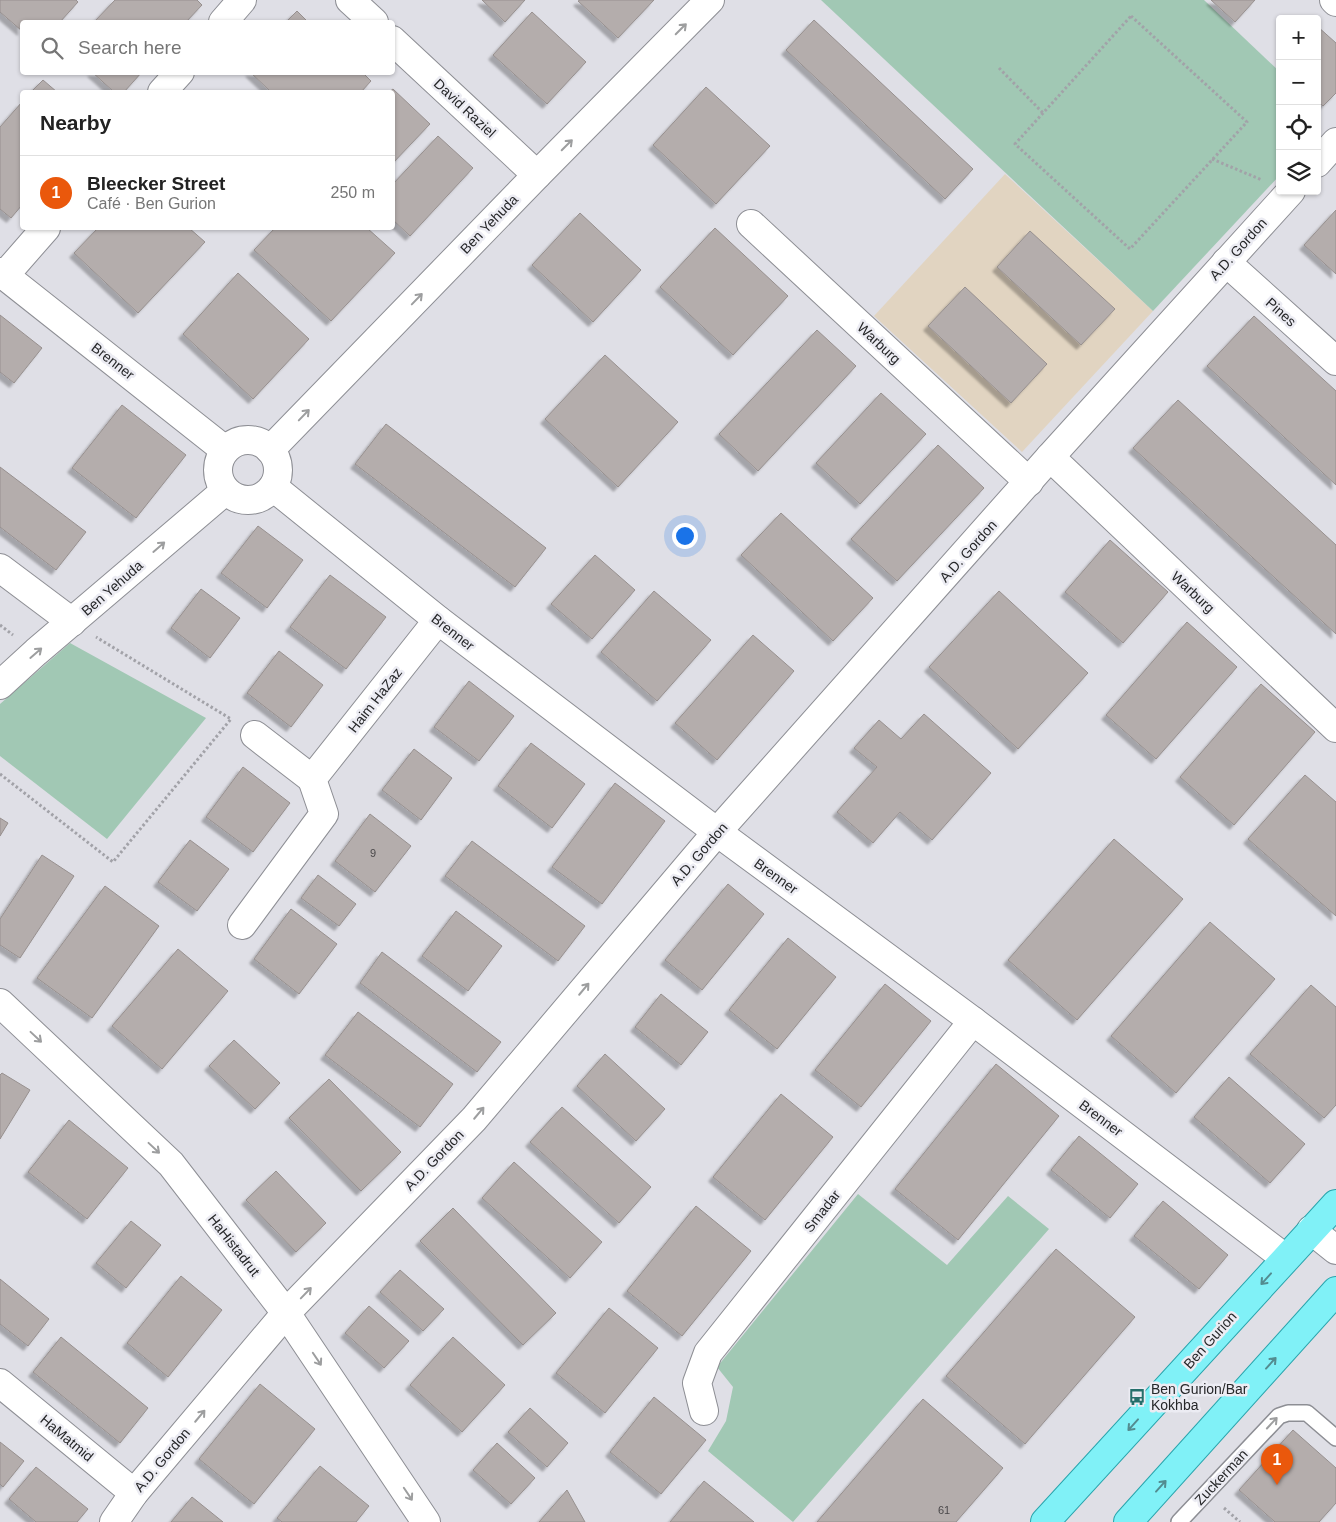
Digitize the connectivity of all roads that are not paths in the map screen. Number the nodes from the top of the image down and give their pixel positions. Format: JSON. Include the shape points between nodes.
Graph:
{"nodes":[{"id":1,"x":242,"y":0,"type":"edge"},
{"id":2,"x":350,"y":0,"type":"edge"},
{"id":3,"x":710,"y":0,"type":"edge"},
{"id":4,"x":225,"y":20,"type":"edge"},
{"id":5,"x":372,"y":20,"type":"edge"},
{"id":6,"x":395,"y":43,"type":"edge"},
{"id":7,"x":177,"y":75,"type":"edge"},
{"id":8,"x":164,"y":90,"type":"edge"},
{"id":9,"x":1336,"y":142,"type":"edge"},
{"id":10,"x":1321,"y":158,"type":"edge"},
{"id":11,"x":537,"y":175,"type":"junction"},
{"id":12,"x":1287,"y":195,"type":"edge"},
{"id":13,"x":751,"y":224,"type":"dead end"},
{"id":14,"x":44,"y":230,"type":"edge"},
{"id":15,"x":1226,"y":262,"type":"junction"},
{"id":16,"x":2,"y":274,"type":"edge"},
{"id":17,"x":1336,"y":361,"type":"edge"},
{"id":18,"x":226,"y":450,"type":"junction"},
{"id":19,"x":270,"y":450,"type":"junction"},
{"id":20,"x":1050,"y":457,"type":"junction"},
{"id":21,"x":1029,"y":482,"type":"junction"},
{"id":22,"x":272,"y":487,"type":"junction"},
{"id":23,"x":225,"y":490,"type":"junction"},
{"id":24,"x":0,"y":568,"type":"edge"},
{"id":25,"x":438,"y":620,"type":"junction"},
{"id":26,"x":72,"y":622,"type":"junction"},
{"id":27,"x":0,"y":685,"type":"edge"},
{"id":28,"x":1336,"y":728,"type":"edge"},
{"id":29,"x":255,"y":735,"type":"dead end"},
{"id":30,"x":312,"y":779,"type":"junction"},
{"id":31,"x":717,"y":832,"type":"junction"},
{"id":32,"x":242,"y":924,"type":"dead end"},
{"id":33,"x":0,"y":1004,"type":"edge"},
{"id":34,"x":973,"y":1020,"type":"junction"},
{"id":35,"x":1336,"y":1204,"type":"edge"},
{"id":36,"x":1311,"y":1230,"type":"junction"},
{"id":37,"x":1336,"y":1250,"type":"edge"},
{"id":38,"x":1285,"y":1258,"type":"junction"},
{"id":39,"x":1336,"y":1291,"type":"edge"},
{"id":40,"x":286,"y":1313,"type":"junction"},
{"id":41,"x":1336,"y":1316,"type":"edge"},
{"id":42,"x":1294,"y":1338,"type":"junction"},
{"id":43,"x":0,"y":1382,"type":"edge"},
{"id":44,"x":704,"y":1411,"type":"dead end"},
{"id":45,"x":1336,"y":1438,"type":"edge"},
{"id":46,"x":134,"y":1493,"type":"junction"},
{"id":47,"x":114,"y":1522,"type":"edge"},
{"id":48,"x":426,"y":1522,"type":"edge"},
{"id":49,"x":1044,"y":1522,"type":"edge"},
{"id":50,"x":1128,"y":1522,"type":"edge"},
{"id":51,"x":1179,"y":1522,"type":"edge"}],
"edges":[{"from":1,"to":4,"type":"street"},
{"from":2,"to":5,"type":"street"},
{"from":11,"to":3,"type":"street","name":"Ben Yehuda","one_way":true},
{"from":6,"to":11,"type":"street","name":"David Raziel"},
{"from":7,"to":8,"type":"street"},
{"from":9,"to":10,"type":"street"},
{"from":19,"to":11,"type":"street","name":"Ben Yehuda","one_way":true},
{"from":12,"to":15,"type":"street","name":"A.D. Gordon"},
{"from":13,"to":21,"type":"street","name":"Warburg"},
{"from":14,"to":16,"type":"street"},
{"from":15,"to":17,"type":"street","name":"Pines"},
{"from":15,"to":20,"type":"street","name":"A.D. Gordon"},
{"from":16,"to":18,"type":"street","name":"Brenner"},
{"from":18,"to":19,"type":"street","via":[[229,445],[248,440],[258,441]]},
{"from":18,"to":23,"type":"street","via":[[218,462],[217,472]]},
{"from":19,"to":22,"type":"street","via":[[278,463]]},
{"from":20,"to":21,"type":"street","name":"A.D. Gordon"},
{"from":20,"to":28,"type":"street","name":"Warburg"},
{"from":21,"to":31,"type":"street","name":"A.D. Gordon"},
{"from":22,"to":23,"type":"street","via":[[262,497],[252,500],[233,497]]},
{"from":22,"to":25,"type":"street","name":"Brenner"},
{"from":26,"to":23,"type":"street","name":"Ben Yehuda","one_way":true},
{"from":24,"to":26,"type":"street"},
{"from":25,"to":30,"type":"street","name":"Haim HaZaz"},
{"from":25,"to":31,"type":"street","name":"Brenner"},
{"from":27,"to":26,"type":"street","name":"Ben Yehuda","one_way":true},
{"from":29,"to":30,"type":"street"},
{"from":30,"to":32,"type":"street","via":[[324,814]]},
{"from":31,"to":34,"type":"street","name":"Brenner"},
{"from":40,"to":31,"type":"street","name":"A.D. Gordon","one_way":true,"via":[[474,1119]]},
{"from":33,"to":40,"type":"street","name":"HaHistadrut","one_way":true,"via":[[171,1164]]},
{"from":34,"to":38,"type":"street","name":"Brenner"},
{"from":34,"to":44,"type":"street","name":"Smadar","via":[[708,1354],[697,1383]]},
{"from":35,"to":36,"type":"main road","name":"Ben Gurion"},
{"from":36,"to":37,"type":"street"},
{"from":36,"to":38,"type":"main road","name":"Ben Gurion"},
{"from":38,"to":49,"type":"main road","name":"Ben Gurion","one_way":true},
{"from":39,"to":42,"type":"main road"},
{"from":46,"to":40,"type":"street","name":"A.D. Gordon","one_way":true},
{"from":40,"to":48,"type":"street","name":"HaHistadrut","one_way":true},
{"from":41,"to":42,"type":"main road"},
{"from":50,"to":42,"type":"main road","one_way":true},
{"from":43,"to":46,"type":"street","name":"HaMatmid"},
{"from":51,"to":45,"type":"lane","name":"Zuckerman","one_way":true,"via":[[1279,1416],[1307,1413]]},
{"from":46,"to":47,"type":"street","name":"A.D. Gordon"}]}
